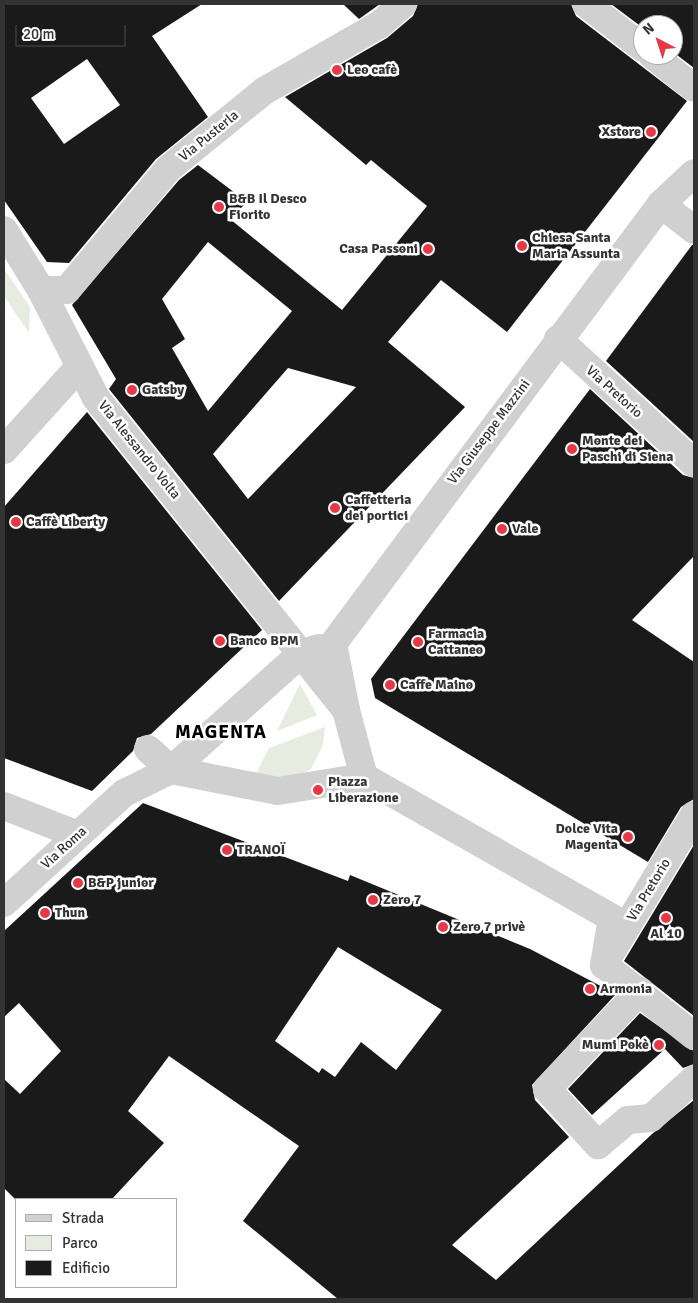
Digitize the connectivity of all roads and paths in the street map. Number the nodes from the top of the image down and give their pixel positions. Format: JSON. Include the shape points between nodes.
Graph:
{"nodes":[{"id":1,"x":403,"y":4,"type":"edge"},
{"id":2,"x":586,"y":4,"type":"edge"},
{"id":3,"x":633,"y":40,"type":"edge"},
{"id":4,"x":665,"y":65,"type":"edge"},
{"id":5,"x":694,"y":88,"type":"edge"},
{"id":6,"x":694,"y":173,"type":"edge"},
{"id":7,"x":661,"y":204,"type":"junction"},
{"id":8,"x":4,"y":230,"type":"edge"},
{"id":9,"x":694,"y":230,"type":"edge"},
{"id":10,"x":41,"y":290,"type":"junction"},
{"id":11,"x":558,"y":339,"type":"junction"},
{"id":12,"x":80,"y":366,"type":"junction"},
{"id":13,"x":4,"y":450,"type":"edge"},
{"id":14,"x":694,"y":463,"type":"edge"},
{"id":15,"x":333,"y":644,"type":"junction"},
{"id":16,"x":302,"y":653,"type":"junction"},
{"id":17,"x":346,"y":710,"type":"junction"},
{"id":18,"x":148,"y":749,"type":"dead end"},
{"id":19,"x":171,"y":770,"type":"junction"},
{"id":20,"x":364,"y":777,"type":"junction"},
{"id":21,"x":4,"y":806,"type":"edge"},
{"id":22,"x":694,"y":815,"type":"edge"},
{"id":23,"x":78,"y":835,"type":"junction"},
{"id":24,"x":4,"y":903,"type":"edge"},
{"id":25,"x":604,"y":965,"type":"junction"},
{"id":26,"x":640,"y":991,"type":"junction"},
{"id":27,"x":694,"y":1036,"type":"edge"},
{"id":28,"x":694,"y":1079,"type":"edge"}],
"edges":[{"from":1,"to":10,"type":"street","name":"Via Pusterla","via":[[379,25],[264,91],[168,168],[67,290]]},
{"from":2,"to":3,"type":"street"},
{"from":4,"to":5,"type":"street"},
{"from":6,"to":7,"type":"street","name":"Via Giuseppe Mazzini"},
{"from":7,"to":9,"type":"street"},
{"from":7,"to":11,"type":"street","name":"Via Giuseppe Mazzini"},
{"from":8,"to":10,"type":"street","name":"Via Alessandro Volta"},
{"from":10,"to":12,"type":"street","name":"Via Alessandro Volta"},
{"from":11,"to":14,"type":"street","name":"Via Pretorio"},
{"from":11,"to":15,"type":"street","name":"Via Giuseppe Mazzini"},
{"from":12,"to":13,"type":"street"},
{"from":12,"to":16,"type":"street","name":"Via Alessandro Volta","via":[[96,398]]},
{"from":15,"to":16,"type":"street"},
{"from":15,"to":17,"type":"street"},
{"from":16,"to":17,"type":"street"},
{"from":16,"to":19,"type":"street"},
{"from":17,"to":20,"type":"street"},
{"from":18,"to":19,"type":"street"},
{"from":19,"to":20,"type":"street","via":[[278,791]]},
{"from":19,"to":23,"type":"street","name":"Via Roma","via":[[124,793]]},
{"from":20,"to":25,"type":"street","via":[[612,918]]},
{"from":21,"to":23,"type":"street"},
{"from":22,"to":25,"type":"street","name":"Via Pretorio"},
{"from":23,"to":24,"type":"street","name":"Via Roma"},
{"from":25,"to":26,"type":"street"},
{"from":26,"to":27,"type":"street"},
{"from":26,"to":28,"type":"street","via":[[547,1089],[598,1145],[628,1120],[651,1118]]}]}
